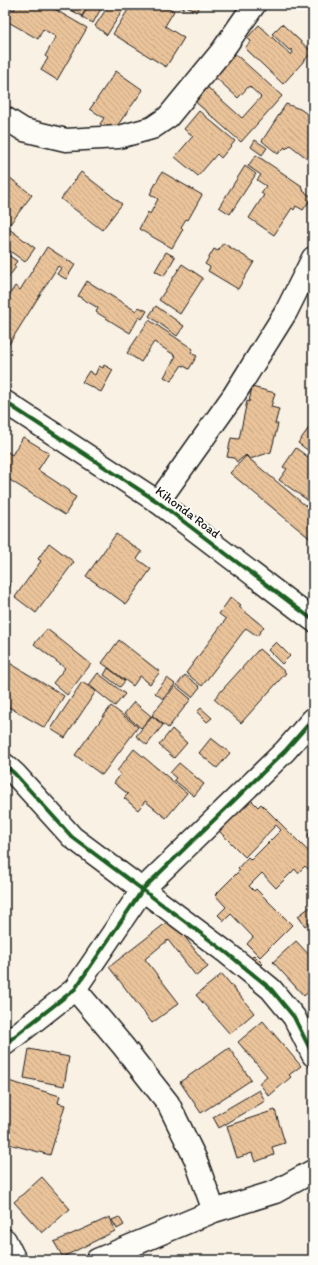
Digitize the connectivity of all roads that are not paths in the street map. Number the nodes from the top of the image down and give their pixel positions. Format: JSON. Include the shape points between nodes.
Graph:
{"nodes":[{"id":1,"x":254,"y":5,"type":"edge"},
{"id":2,"x":5,"y":118,"type":"edge"},
{"id":3,"x":313,"y":258,"type":"edge"},
{"id":4,"x":5,"y":402,"type":"edge"},
{"id":5,"x":158,"y":502,"type":"junction"},
{"id":6,"x":313,"y":620,"type":"edge"},
{"id":7,"x":313,"y":719,"type":"edge"},
{"id":8,"x":5,"y":765,"type":"edge"},
{"id":9,"x":143,"y":889,"type":"junction"},
{"id":10,"x":75,"y":989,"type":"junction"},
{"id":11,"x":5,"y":1044,"type":"edge"},
{"id":12,"x":313,"y":1055,"type":"edge"},
{"id":13,"x":313,"y":1171,"type":"edge"},
{"id":14,"x":214,"y":1212,"type":"junction"},
{"id":15,"x":5,"y":1240,"type":"edge"},
{"id":16,"x":15,"y":1260,"type":"edge"},
{"id":17,"x":97,"y":1260,"type":"edge"}],
"edges":[{"from":1,"to":2,"type":"street","via":[[222,51],[168,117],[152,128],[119,137],[66,140],[24,130]]},
{"from":3,"to":5,"type":"street","via":[[286,312],[234,395]]},
{"from":4,"to":5,"type":"street","name":"Kihonda Road"},
{"from":5,"to":6,"type":"street","name":"Kihonda Road"},
{"from":7,"to":9,"type":"street","via":[[285,751]]},
{"from":8,"to":9,"type":"street","via":[[72,837]]},
{"from":9,"to":10,"type":"street"},
{"from":9,"to":12,"type":"street","via":[[271,990],[294,1017]]},
{"from":10,"to":11,"type":"street"},
{"from":10,"to":14,"type":"street","via":[[168,1103],[195,1158]]},
{"from":13,"to":14,"type":"street","via":[[275,1192]]},
{"from":14,"to":17,"type":"street"},
{"from":15,"to":16,"type":"street"}]}
